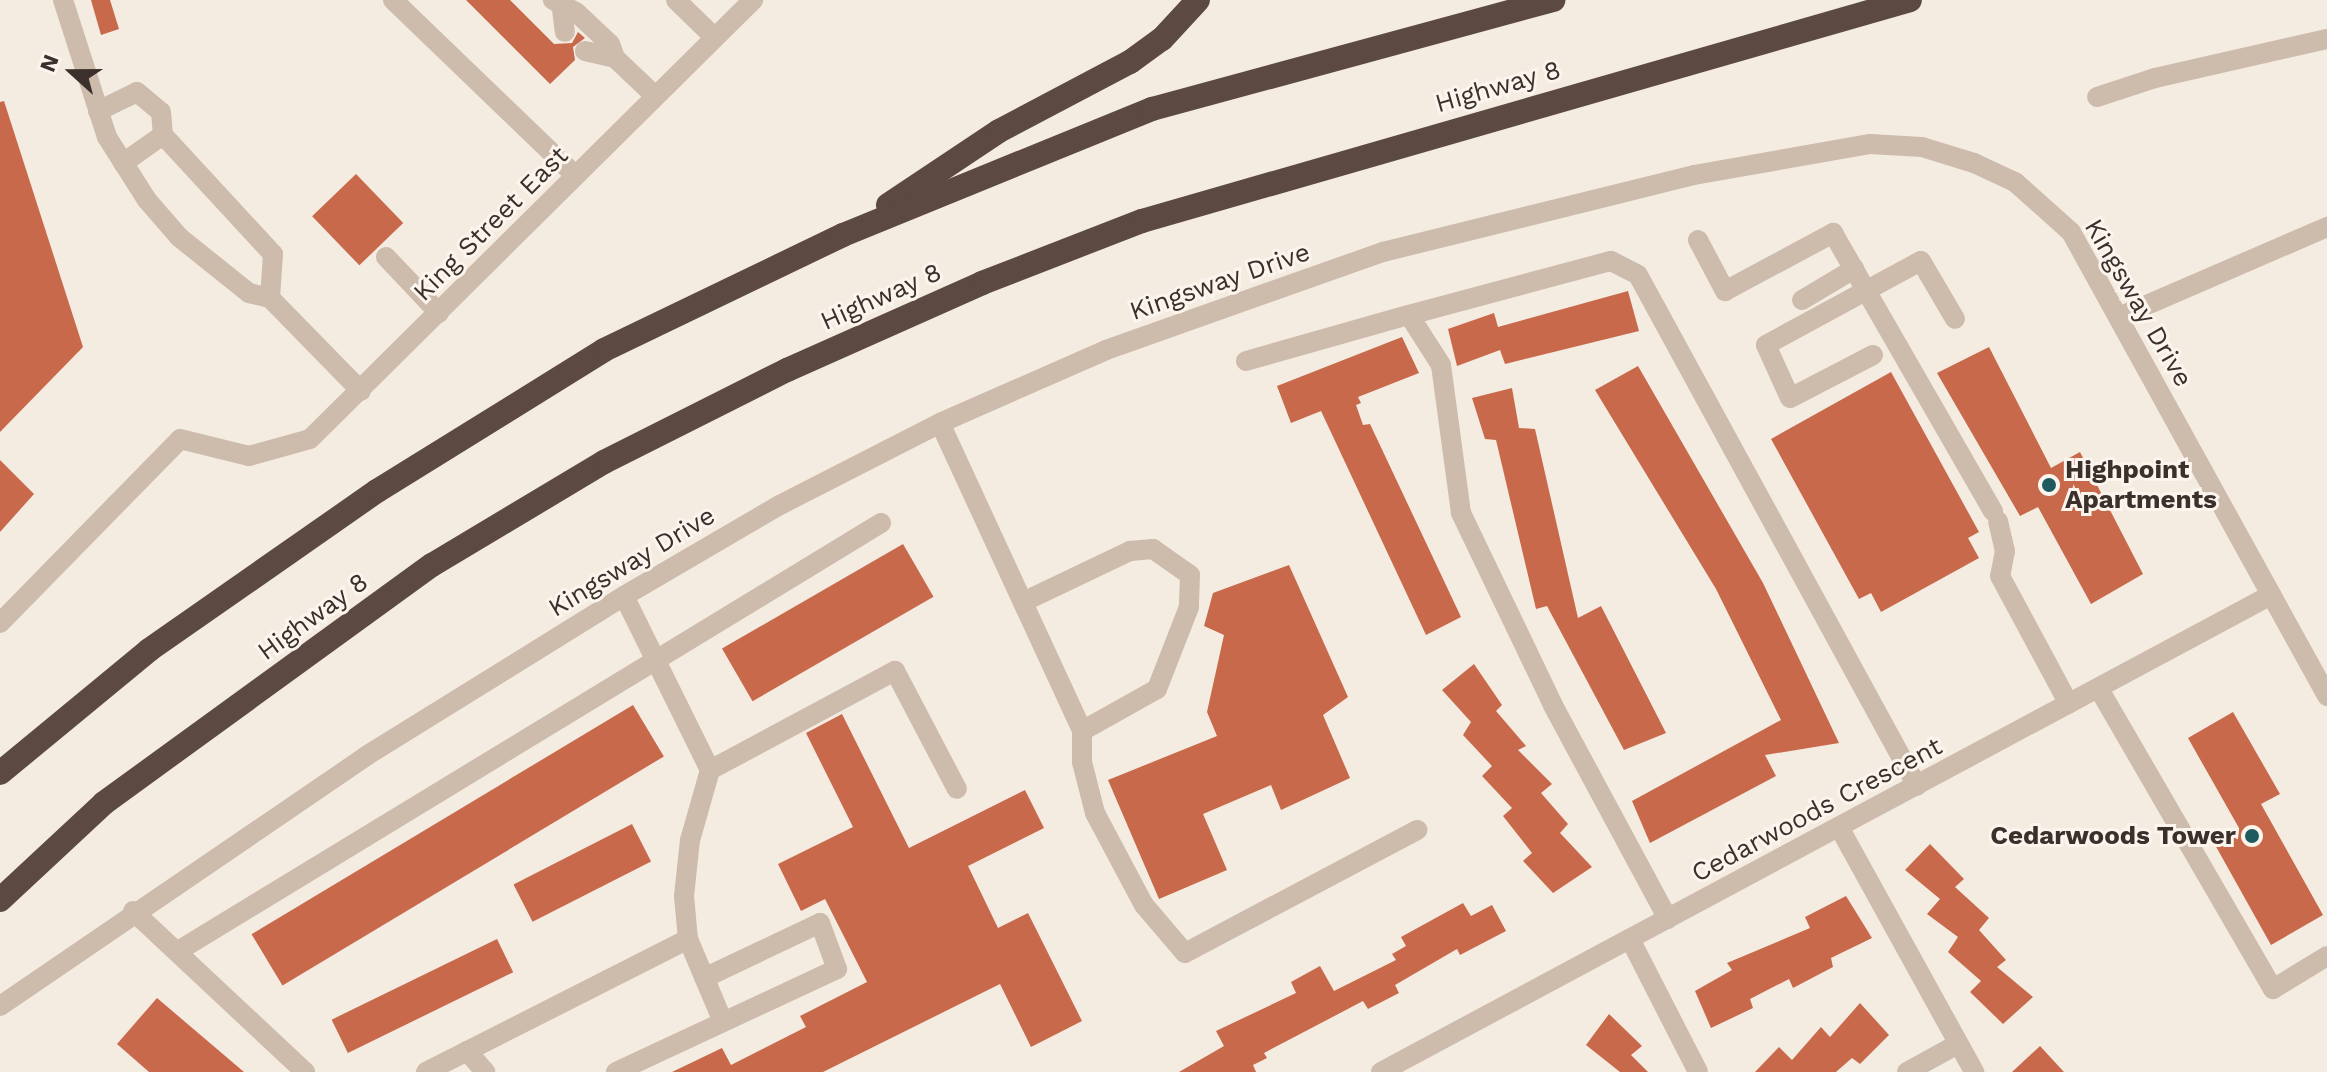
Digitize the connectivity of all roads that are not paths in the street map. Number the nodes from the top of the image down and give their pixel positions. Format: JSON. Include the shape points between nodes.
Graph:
{"nodes":[{"id":1,"x":63,"y":0,"type":"edge"},
{"id":2,"x":393,"y":0,"type":"edge"},
{"id":3,"x":676,"y":0,"type":"edge"},
{"id":4,"x":753,"y":0,"type":"edge"},
{"id":5,"x":1198,"y":0,"type":"edge"},
{"id":6,"x":1553,"y":0,"type":"edge"},
{"id":7,"x":1910,"y":0,"type":"edge"},
{"id":8,"x":558,"y":4,"type":"edge"},
{"id":9,"x":565,"y":32,"type":"dead end"},
{"id":10,"x":715,"y":38,"type":"junction"},
{"id":11,"x":2327,"y":39,"type":"edge"},
{"id":12,"x":585,"y":51,"type":"dead end"},
{"id":13,"x":615,"y":58,"type":"junction"},
{"id":14,"x":655,"y":96,"type":"junction"},
{"id":15,"x":2097,"y":97,"type":"dead end"},
{"id":16,"x":98,"y":111,"type":"junction"},
{"id":17,"x":163,"y":135,"type":"junction"},
{"id":18,"x":123,"y":163,"type":"junction"},
{"id":19,"x":575,"y":175,"type":"junction"},
{"id":20,"x":2327,"y":227,"type":"edge"},
{"id":21,"x":843,"y":235,"type":"junction"},
{"id":22,"x":1698,"y":240,"type":"dead end"},
{"id":23,"x":386,"y":257,"type":"dead end"},
{"id":24,"x":1854,"y":269,"type":"junction"},
{"id":25,"x":1867,"y":291,"type":"junction"},
{"id":26,"x":270,"y":298,"type":"junction"},
{"id":27,"x":1802,"y":300,"type":"dead end"},
{"id":28,"x":439,"y":313,"type":"junction"},
{"id":29,"x":1409,"y":315,"type":"junction"},
{"id":30,"x":2119,"y":317,"type":"junction"},
{"id":31,"x":1955,"y":319,"type":"dead end"},
{"id":32,"x":1873,"y":355,"type":"dead end"},
{"id":33,"x":1246,"y":361,"type":"dead end"},
{"id":34,"x":361,"y":391,"type":"junction"},
{"id":35,"x":940,"y":423,"type":"junction"},
{"id":36,"x":881,"y":523,"type":"dead end"},
{"id":37,"x":2271,"y":595,"type":"junction"},
{"id":38,"x":624,"y":596,"type":"junction"},
{"id":39,"x":1023,"y":602,"type":"junction"},
{"id":40,"x":0,"y":623,"type":"edge"},
{"id":41,"x":656,"y":660,"type":"junction"},
{"id":42,"x":2099,"y":689,"type":"junction"},
{"id":43,"x":2327,"y":696,"type":"edge"},
{"id":44,"x":2069,"y":704,"type":"junction"},
{"id":45,"x":1082,"y":731,"type":"junction"},
{"id":46,"x":710,"y":770,"type":"junction"},
{"id":47,"x":0,"y":773,"type":"edge"},
{"id":48,"x":1917,"y":786,"type":"junction"},
{"id":49,"x":957,"y":789,"type":"dead end"},
{"id":50,"x":1839,"y":827,"type":"junction"},
{"id":51,"x":1417,"y":830,"type":"dead end"},
{"id":52,"x":0,"y":900,"type":"edge"},
{"id":53,"x":133,"y":911,"type":"junction"},
{"id":54,"x":1668,"y":919,"type":"junction"},
{"id":55,"x":688,"y":939,"type":"junction"},
{"id":56,"x":1630,"y":939,"type":"junction"},
{"id":57,"x":178,"y":951,"type":"junction"},
{"id":58,"x":2327,"y":956,"type":"edge"},
{"id":59,"x":704,"y":978,"type":"junction"},
{"id":60,"x":0,"y":1006,"type":"edge"},
{"id":61,"x":723,"y":1022,"type":"junction"},
{"id":62,"x":1958,"y":1044,"type":"junction"},
{"id":63,"x":467,"y":1051,"type":"junction"},
{"id":64,"x":1385,"y":1071,"type":"edge"},
{"id":65,"x":305,"y":1072,"type":"edge"},
{"id":66,"x":426,"y":1072,"type":"edge"},
{"id":67,"x":485,"y":1072,"type":"edge"},
{"id":68,"x":616,"y":1072,"type":"edge"},
{"id":69,"x":1698,"y":1072,"type":"edge"},
{"id":70,"x":1907,"y":1072,"type":"edge"},
{"id":71,"x":1974,"y":1072,"type":"edge"}],
"edges":[{"from":1,"to":16,"type":"street"},
{"from":2,"to":19,"type":"street"},
{"from":3,"to":10,"type":"street"},
{"from":4,"to":10,"type":"street","name":"King Street East"},
{"from":5,"to":21,"type":"highway","via":[[1162,39],[1130,62],[999,131]]},
{"from":6,"to":21,"type":"highway","via":[[1152,109]]},
{"from":7,"to":52,"type":"highway","name":"Highway 8","via":[[1142,221],[982,283],[787,370],[604,462],[432,565],[104,803]]},
{"from":8,"to":9,"type":"street"},
{"from":8,"to":13,"type":"street","via":[[576,12],[610,44]]},
{"from":10,"to":14,"type":"street","name":"King Street East"},
{"from":11,"to":15,"type":"street","via":[[2155,78]]},
{"from":12,"to":13,"type":"street"},
{"from":13,"to":14,"type":"street"},
{"from":14,"to":19,"type":"street","name":"King Street East"},
{"from":16,"to":17,"type":"street","via":[[137,92],[161,112]]},
{"from":16,"to":18,"type":"street"},
{"from":17,"to":18,"type":"street"},
{"from":17,"to":26,"type":"street","via":[[273,254]]},
{"from":18,"to":26,"type":"street","via":[[179,237],[249,293]]},
{"from":19,"to":28,"type":"street","name":"King Street East"},
{"from":20,"to":30,"type":"street"},
{"from":21,"to":47,"type":"highway","via":[[604,350],[377,491],[149,650]]},
{"from":22,"to":24,"type":"street","via":[[1725,291],[1833,233]]},
{"from":23,"to":28,"type":"street"},
{"from":24,"to":25,"type":"street"},
{"from":24,"to":27,"type":"street"},
{"from":25,"to":31,"type":"street","via":[[1921,261]]},
{"from":25,"to":32,"type":"street","via":[[1766,345],[1790,398]]},
{"from":25,"to":44,"type":"street","via":[[1996,516],[2005,551],[2000,576]]},
{"from":26,"to":34,"type":"street"},
{"from":28,"to":34,"type":"street","name":"King Street East"},
{"from":29,"to":33,"type":"street"},
{"from":29,"to":48,"type":"street","via":[[1611,261],[1638,275]]},
{"from":29,"to":54,"type":"street","via":[[1441,365],[1461,513],[1553,705]]},
{"from":30,"to":35,"type":"street","name":"Kingsway Drive","via":[[2071,232],[2015,182],[1922,147],[1870,144],[1694,175],[1383,252],[1106,350]]},
{"from":30,"to":37,"type":"street","name":"Kingsway Drive"},
{"from":34,"to":40,"type":"street","name":"King Street East","via":[[310,439],[249,456],[180,439]]},
{"from":35,"to":38,"type":"street","name":"Kingsway Drive","via":[[780,505]]},
{"from":35,"to":39,"type":"street"},
{"from":36,"to":41,"type":"street"},
{"from":37,"to":42,"type":"street","name":"Cedarwoods Crescent"},
{"from":37,"to":43,"type":"street","name":"Kingsway Drive"},
{"from":38,"to":41,"type":"street"},
{"from":38,"to":53,"type":"street","name":"Kingsway Drive","via":[[366,756]]},
{"from":39,"to":45,"type":"street"},
{"from":39,"to":45,"type":"street","via":[[1130,551],[1153,549],[1190,575],[1189,607],[1157,689]]},
{"from":41,"to":46,"type":"street"},
{"from":41,"to":57,"type":"street"},
{"from":42,"to":44,"type":"street","name":"Cedarwoods Crescent"},
{"from":42,"to":58,"type":"street","via":[[2273,989]]},
{"from":44,"to":48,"type":"street","name":"Cedarwoods Crescent"},
{"from":45,"to":51,"type":"street","via":[[1082,762],[1095,813],[1144,905],[1185,953]]},
{"from":46,"to":49,"type":"street","via":[[895,671]]},
{"from":46,"to":55,"type":"street","via":[[690,840],[684,896]]},
{"from":48,"to":50,"type":"street","name":"Cedarwoods Crescent"},
{"from":50,"to":54,"type":"street","name":"Cedarwoods Crescent"},
{"from":50,"to":62,"type":"street"},
{"from":53,"to":57,"type":"street"},
{"from":53,"to":60,"type":"street","name":"Kingsway Drive"},
{"from":54,"to":56,"type":"street","name":"Cedarwoods Crescent"},
{"from":55,"to":59,"type":"street"},
{"from":55,"to":63,"type":"street"},
{"from":56,"to":64,"type":"street","name":"Cedarwoods Crescent"},
{"from":56,"to":69,"type":"street"},
{"from":57,"to":65,"type":"street"},
{"from":59,"to":61,"type":"street"},
{"from":59,"to":61,"type":"street","via":[[820,923],[837,969]]},
{"from":61,"to":68,"type":"street"},
{"from":62,"to":70,"type":"street"},
{"from":62,"to":71,"type":"street"},
{"from":63,"to":66,"type":"street"},
{"from":63,"to":67,"type":"street"}]}
